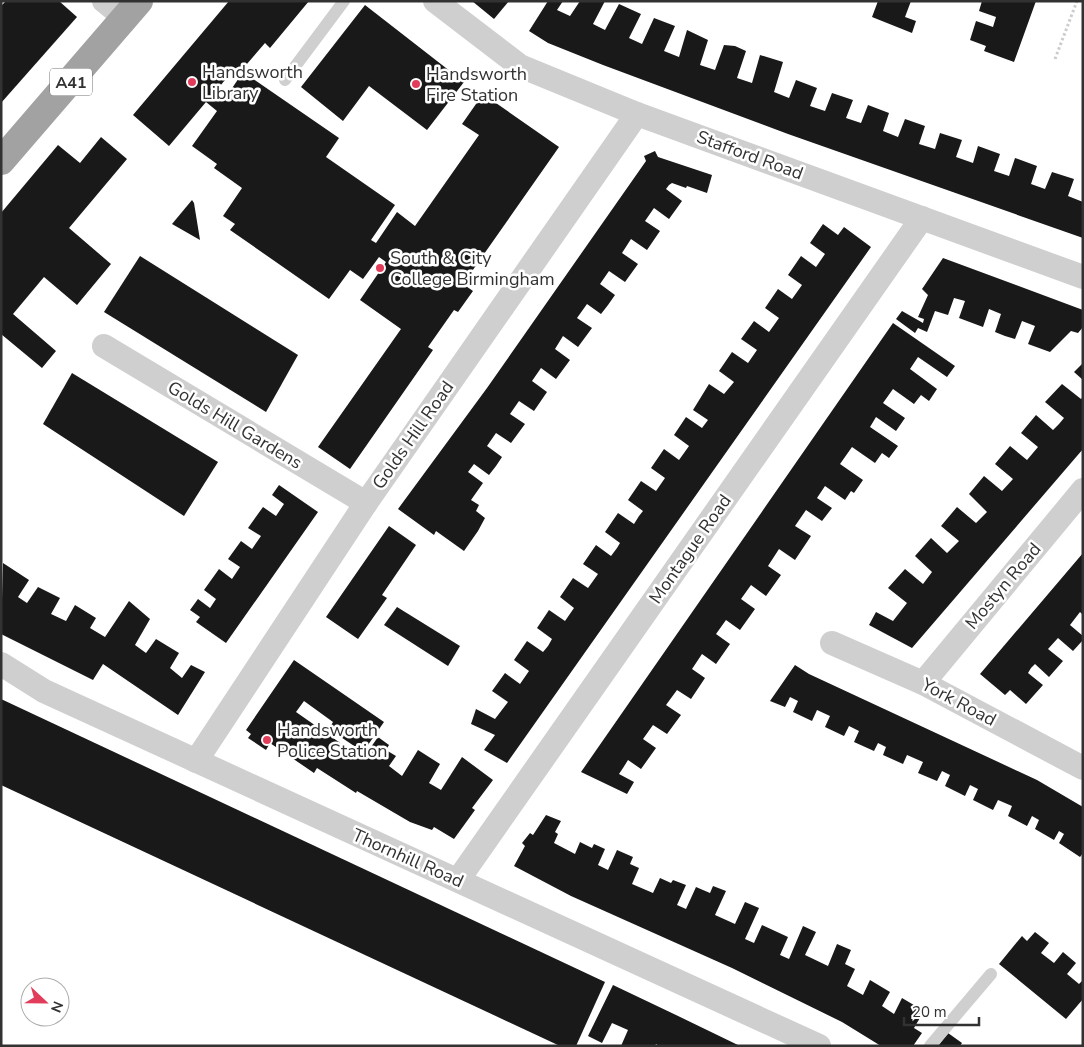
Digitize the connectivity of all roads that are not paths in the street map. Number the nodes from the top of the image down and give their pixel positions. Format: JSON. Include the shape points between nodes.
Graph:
{"nodes":[{"id":1,"x":104,"y":1,"type":"edge"},
{"id":2,"x":344,"y":1,"type":"edge"},
{"id":3,"x":435,"y":1,"type":"edge"},
{"id":4,"x":132,"y":10,"type":"edge"},
{"id":5,"x":285,"y":80,"type":"dead end"},
{"id":6,"x":637,"y":114,"type":"junction"},
{"id":7,"x":1,"y":161,"type":"edge"},
{"id":8,"x":922,"y":218,"type":"junction"},
{"id":9,"x":1083,"y":277,"type":"edge"},
{"id":10,"x":104,"y":346,"type":"dead end"},
{"id":11,"x":1083,"y":490,"type":"edge"},
{"id":12,"x":366,"y":503,"type":"junction"},
{"id":13,"x":832,"y":642,"type":"dead end"},
{"id":14,"x":1,"y":664,"type":"edge"},
{"id":15,"x":923,"y":683,"type":"junction"},
{"id":16,"x":196,"y":761,"type":"junction"},
{"id":17,"x":1083,"y":768,"type":"edge"},
{"id":18,"x":458,"y":880,"type":"junction"},
{"id":19,"x":991,"y":974,"type":"dead end"},
{"id":20,"x":819,"y":1046,"type":"edge"},
{"id":21,"x":930,"y":1046,"type":"edge"}],
"edges":[{"from":1,"to":4,"type":"street"},
{"from":2,"to":5,"type":"lane"},
{"from":3,"to":6,"type":"street","name":"Stafford Road","via":[[520,66]]},
{"from":4,"to":7,"type":"highway","number":"A41"},
{"from":6,"to":8,"type":"street","name":"Stafford Road"},
{"from":6,"to":12,"type":"street","name":"Golds Hill Road"},
{"from":8,"to":9,"type":"street","name":"Stafford Road"},
{"from":8,"to":18,"type":"street","name":"Montague Road"},
{"from":10,"to":12,"type":"street","name":"Golds Hill Gardens"},
{"from":11,"to":15,"type":"street","name":"Mostyn Road"},
{"from":12,"to":16,"type":"street","name":"Golds Hill Road"},
{"from":13,"to":15,"type":"street","name":"York Road"},
{"from":14,"to":16,"type":"street","name":"Thornhill Road","via":[[44,691]]},
{"from":15,"to":17,"type":"street","name":"York Road"},
{"from":16,"to":18,"type":"street","name":"Thornhill Road"},
{"from":18,"to":20,"type":"street","name":"Thornhill Road"},
{"from":19,"to":21,"type":"lane"}]}
